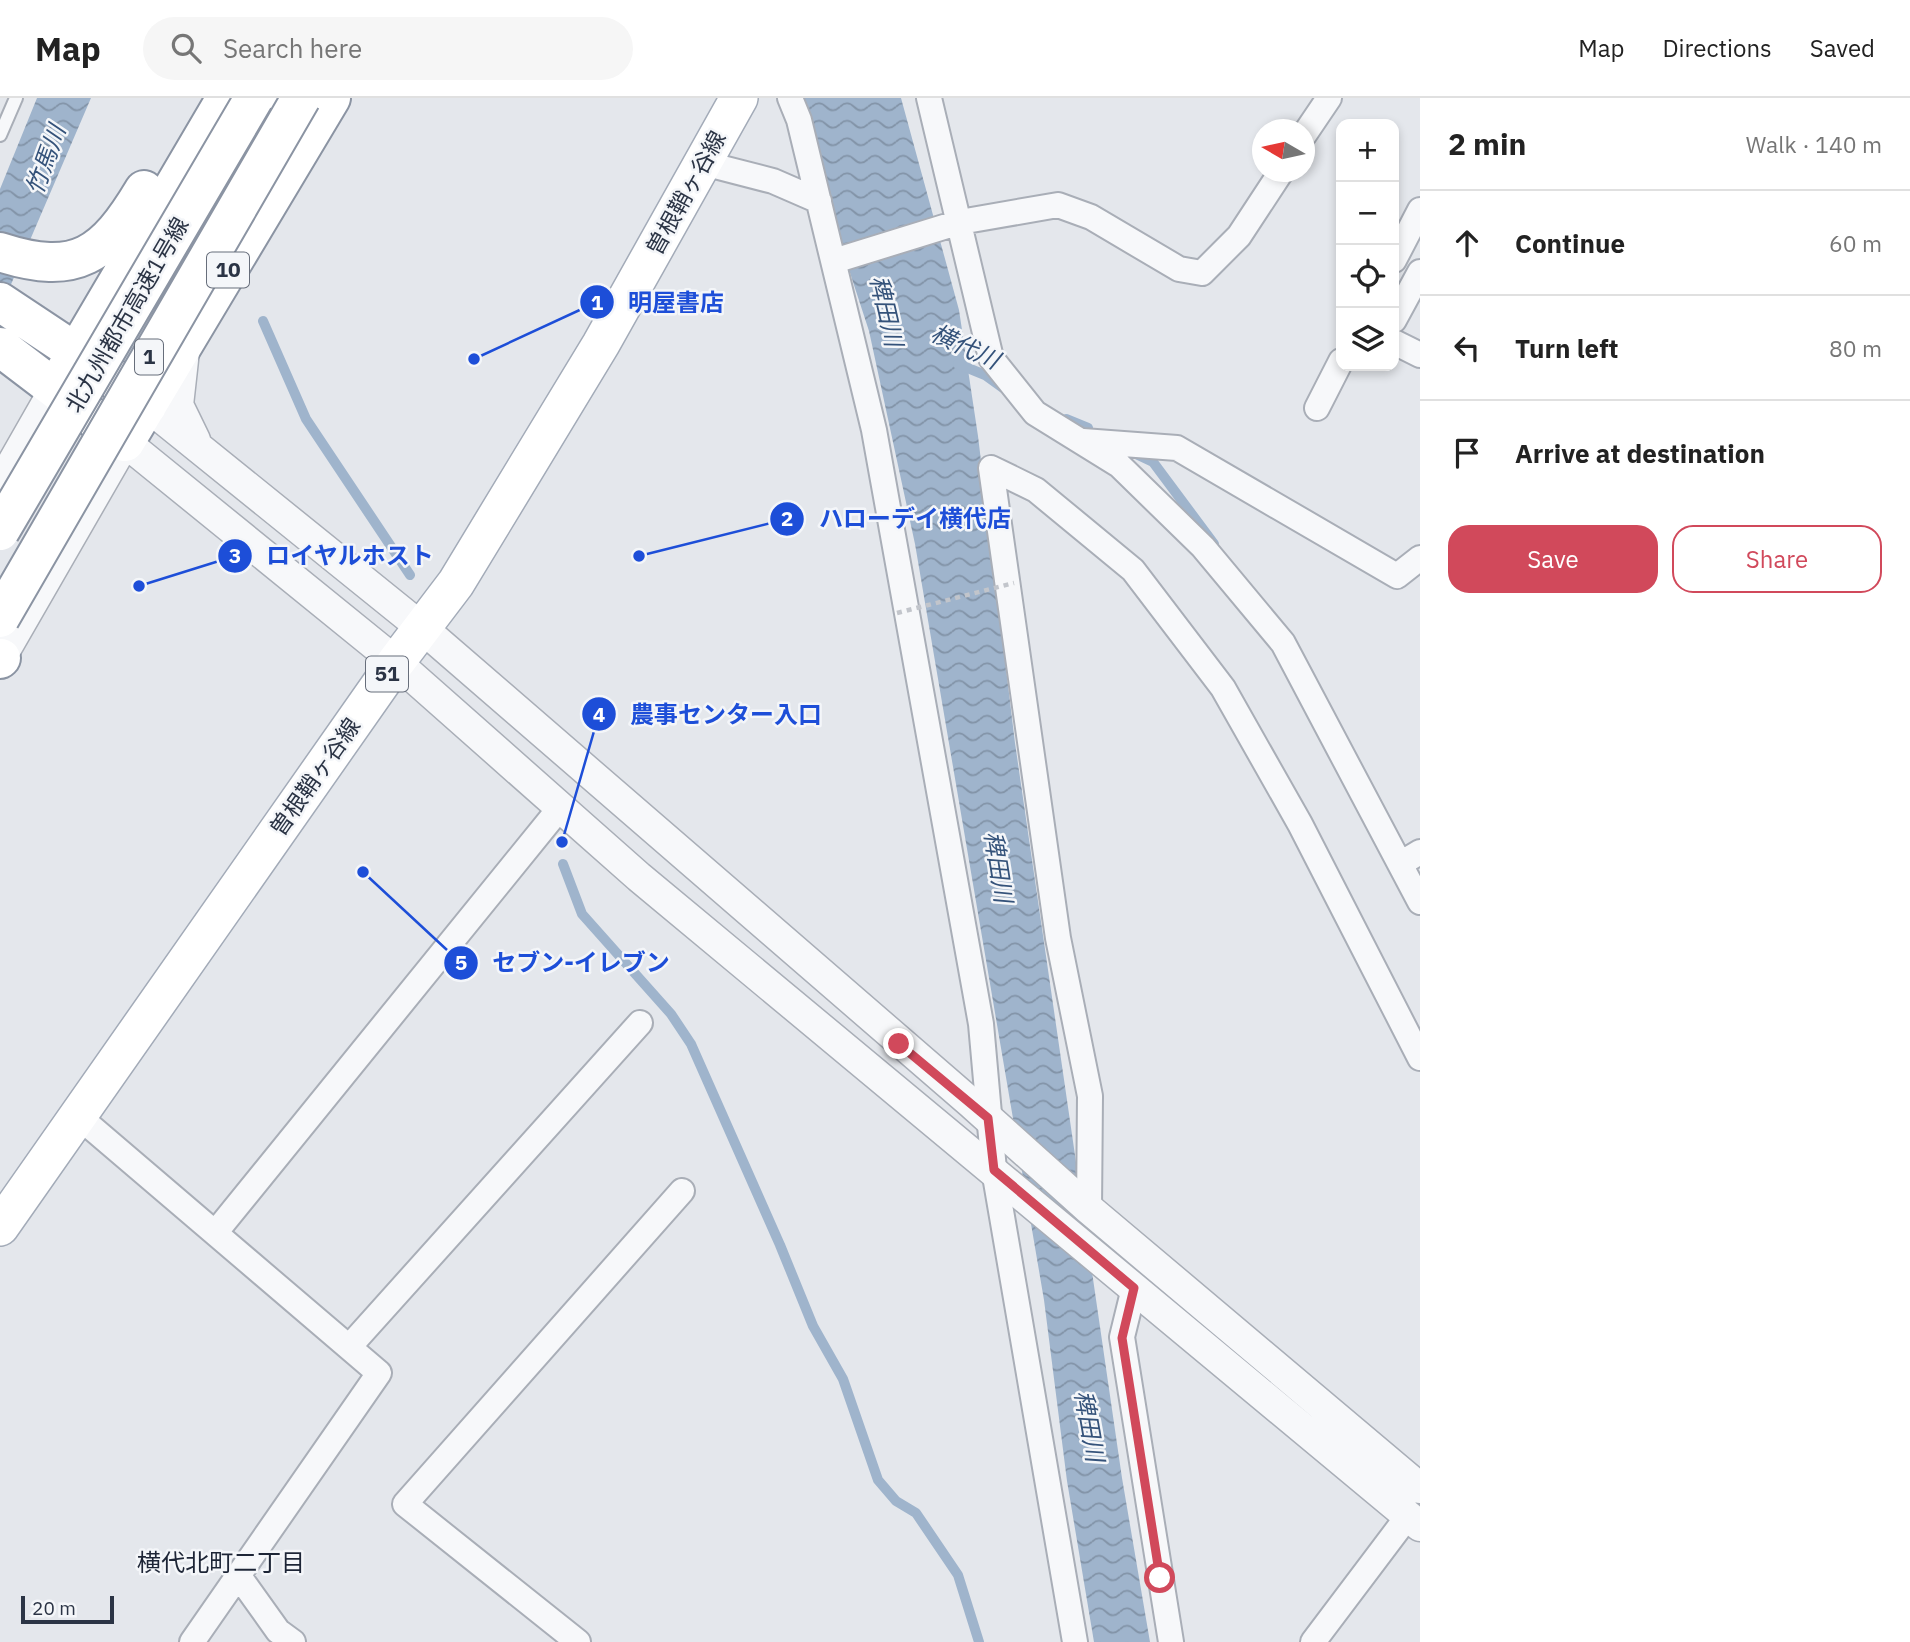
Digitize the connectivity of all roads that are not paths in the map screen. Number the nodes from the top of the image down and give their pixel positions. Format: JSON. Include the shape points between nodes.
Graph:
{"nodes":[{"id":1,"x":16,"y":98,"type":"edge"},
{"id":2,"x":199,"y":98,"type":"edge"},
{"id":3,"x":226,"y":98,"type":"edge"},
{"id":4,"x":254,"y":98,"type":"edge"},
{"id":5,"x":278,"y":98,"type":"edge"},
{"id":6,"x":301,"y":98,"type":"edge"},
{"id":7,"x":331,"y":98,"type":"edge"},
{"id":8,"x":739,"y":98,"type":"edge"},
{"id":9,"x":790,"y":98,"type":"edge"},
{"id":10,"x":929,"y":98,"type":"edge"},
{"id":11,"x":1329,"y":98,"type":"edge"},
{"id":12,"x":1315,"y":119,"type":"edge"},
{"id":13,"x":0,"y":135,"type":"edge"},
{"id":14,"x":703,"y":163,"type":"junction"},
{"id":15,"x":1274,"y":182,"type":"edge"},
{"id":16,"x":819,"y":201,"type":"junction"},
{"id":17,"x":1420,"y":210,"type":"edge"},
{"id":18,"x":954,"y":224,"type":"junction"},
{"id":19,"x":1399,"y":250,"type":"edge"},
{"id":20,"x":14,"y":257,"type":"edge"},
{"id":21,"x":834,"y":261,"type":"junction"},
{"id":22,"x":1420,"y":272,"type":"edge"},
{"id":23,"x":2,"y":303,"type":"edge"},
{"id":24,"x":1399,"y":311,"type":"edge"},
{"id":25,"x":188,"y":337,"type":"junction"},
{"id":26,"x":1399,"y":344,"type":"edge"},
{"id":27,"x":8,"y":352,"type":"edge"},
{"id":28,"x":1420,"y":355,"type":"edge"},
{"id":29,"x":1336,"y":371,"type":"edge"},
{"id":30,"x":75,"y":372,"type":"junction"},
{"id":31,"x":147,"y":405,"type":"junction"},
{"id":32,"x":1317,"y":408,"type":"dead end"},
{"id":33,"x":1079,"y":440,"type":"junction"},
{"id":34,"x":125,"y":442,"type":"junction"},
{"id":35,"x":202,"y":450,"type":"junction"},
{"id":36,"x":0,"y":485,"type":"edge"},
{"id":37,"x":0,"y":531,"type":"edge"},
{"id":38,"x":1420,"y":558,"type":"edge"},
{"id":39,"x":0,"y":618,"type":"edge"},
{"id":40,"x":422,"y":628,"type":"junction"},
{"id":41,"x":0,"y":659,"type":"edge"},
{"id":42,"x":396,"y":662,"type":"junction"},
{"id":43,"x":559,"y":809,"type":"junction"},
{"id":44,"x":1410,"y":858,"type":"edge"},
{"id":45,"x":1420,"y":902,"type":"edge"},
{"id":46,"x":640,"y":1023,"type":"dead end"},
{"id":47,"x":1420,"y":1058,"type":"edge"},
{"id":48,"x":78,"y":1116,"type":"junction"},
{"id":49,"x":990,"y":1120,"type":"junction"},
{"id":50,"x":994,"y":1170,"type":"junction"},
{"id":51,"x":682,"y":1191,"type":"dead end"},
{"id":52,"x":1096,"y":1216,"type":"junction"},
{"id":53,"x":0,"y":1227,"type":"edge"},
{"id":54,"x":215,"y":1233,"type":"junction"},
{"id":55,"x":1134,"y":1288,"type":"junction"},
{"id":56,"x":349,"y":1347,"type":"junction"},
{"id":57,"x":1420,"y":1488,"type":"edge"},
{"id":58,"x":1414,"y":1520,"type":"edge"},
{"id":59,"x":238,"y":1575,"type":"junction"},
{"id":60,"x":192,"y":1642,"type":"edge"},
{"id":61,"x":293,"y":1642,"type":"edge"},
{"id":62,"x":578,"y":1642,"type":"edge"},
{"id":63,"x":1074,"y":1642,"type":"edge"},
{"id":64,"x":1171,"y":1642,"type":"edge"},
{"id":65,"x":1313,"y":1642,"type":"edge"}],
"edges":[{"from":1,"to":13,"type":"lane"},
{"from":2,"to":20,"type":"highway","via":[[127,220],[107,244],[68,260]]},
{"from":3,"to":30,"type":"highway"},
{"from":4,"to":37,"type":"highway","name":"北九州都市高速1号線","number":"1","bridge":true},
{"from":5,"to":30,"type":"highway","number":"10","via":[[128,347]]},
{"from":6,"to":39,"type":"highway","name":"北九州都市高速1号線","number":"1","bridge":true},
{"from":7,"to":25,"type":"highway","number":"10"},
{"from":8,"to":14,"type":"main road","name":"曽根鞘ヶ谷線","number":"51"},
{"from":9,"to":16,"type":"street"},
{"from":10,"to":18,"type":"street"},
{"from":11,"to":12,"type":"street"},
{"from":14,"to":16,"type":"street","via":[[773,181]]},
{"from":14,"to":40,"type":"main road","name":"曽根鞘ヶ谷線","number":"51","via":[[594,356],[456,583]]},
{"from":15,"to":18,"type":"street","via":[[1239,236],[1202,273],[1180,269],[1091,216],[1058,205]]},
{"from":16,"to":21,"type":"street"},
{"from":17,"to":19,"type":"street"},
{"from":18,"to":21,"type":"street"},
{"from":18,"to":33,"type":"street","via":[[991,358],[1035,414]]},
{"from":21,"to":49,"type":"street","via":[[874,430],[981,1024]]},
{"from":22,"to":24,"type":"street"},
{"from":23,"to":30,"type":"highway"},
{"from":25,"to":31,"type":"highway","number":"10"},
{"from":25,"to":35,"type":"street","via":[[178,405]]},
{"from":26,"to":28,"type":"street"},
{"from":27,"to":30,"type":"highway"},
{"from":29,"to":32,"type":"street"},
{"from":30,"to":31,"type":"highway"},
{"from":30,"to":34,"type":"highway"},
{"from":30,"to":36,"type":"street"},
{"from":31,"to":34,"type":"highway","number":"10"},
{"from":31,"to":35,"type":"street"},
{"from":33,"to":38,"type":"street","via":[[1177,448],[1397,576]]},
{"from":33,"to":44,"type":"street","via":[[1119,465],[1203,547],[1283,643]]},
{"from":34,"to":41,"type":"street"},
{"from":34,"to":42,"type":"street"},
{"from":35,"to":40,"type":"street"},
{"from":40,"to":42,"type":"main road","name":"曽根鞘ヶ谷線","number":"51"},
{"from":40,"to":49,"type":"street"},
{"from":42,"to":43,"type":"street"},
{"from":42,"to":48,"type":"main road","name":"曽根鞘ヶ谷線","number":"51"},
{"from":43,"to":50,"type":"street"},
{"from":43,"to":54,"type":"street"},
{"from":44,"to":45,"type":"street"},
{"from":46,"to":56,"type":"street"},
{"from":47,"to":52,"type":"street","via":[[1300,824],[1223,688],[1133,570],[1036,490],[991,468],[1058,938],[1090,1096]]},
{"from":48,"to":53,"type":"main road","name":"曽根鞘ヶ谷線","number":"51"},
{"from":48,"to":54,"type":"street"},
{"from":49,"to":50,"type":"street"},
{"from":49,"to":52,"type":"street"},
{"from":50,"to":55,"type":"street"},
{"from":50,"to":63,"type":"street"},
{"from":51,"to":62,"type":"street","via":[[405,1504]]},
{"from":52,"to":57,"type":"street"},
{"from":54,"to":56,"type":"street"},
{"from":55,"to":58,"type":"street"},
{"from":55,"to":64,"type":"street","via":[[1122,1338]]},
{"from":56,"to":59,"type":"street","via":[[379,1373]]},
{"from":58,"to":65,"type":"street"},
{"from":59,"to":60,"type":"street"},
{"from":59,"to":61,"type":"street","via":[[278,1631]]}]}
